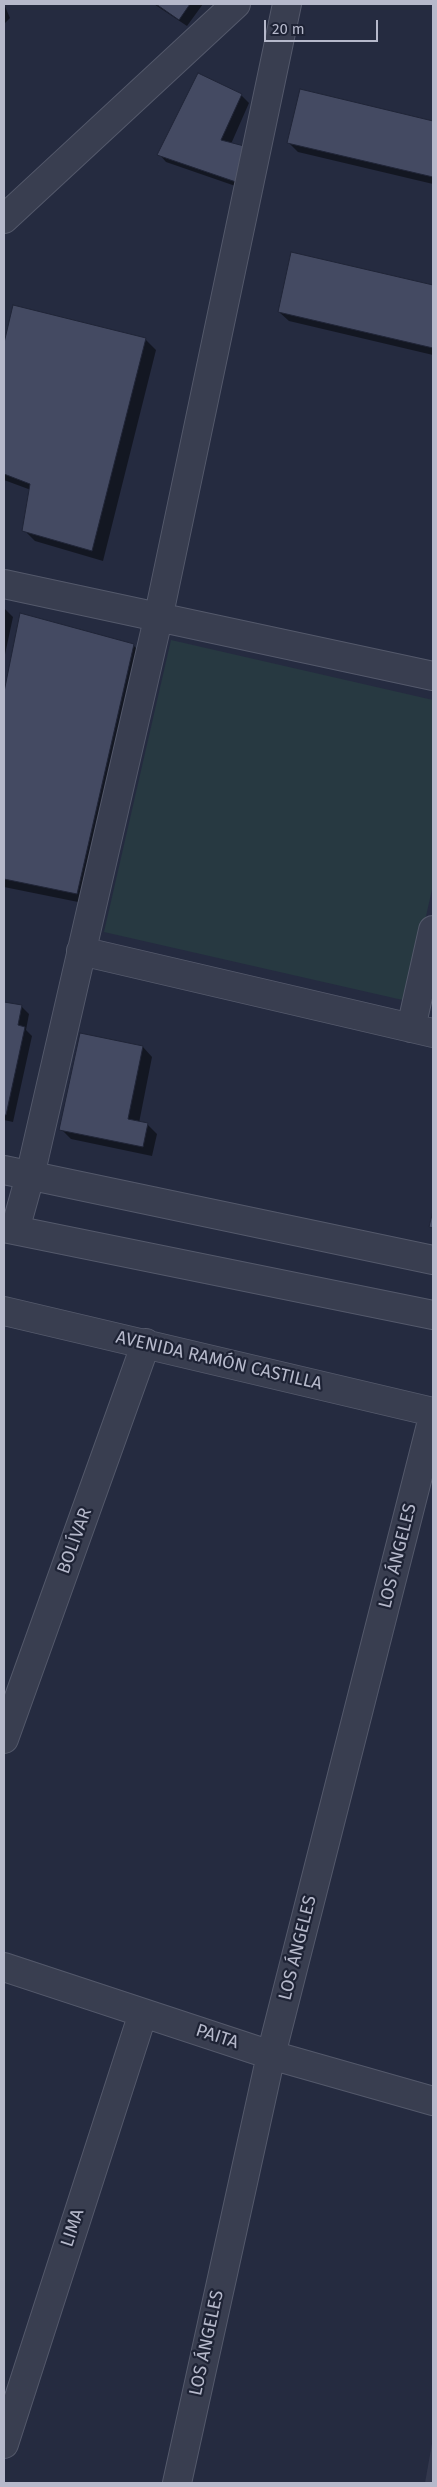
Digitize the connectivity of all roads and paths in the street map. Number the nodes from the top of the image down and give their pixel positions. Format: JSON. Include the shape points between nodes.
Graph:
{"nodes":[{"id":1,"x":236,"y":4,"type":"edge"},
{"id":2,"x":286,"y":4,"type":"edge"},
{"id":3,"x":4,"y":219,"type":"edge"},
{"id":4,"x":4,"y":584,"type":"edge"},
{"id":5,"x":158,"y":619,"type":"junction"},
{"id":6,"x":433,"y":676,"type":"edge"},
{"id":7,"x":433,"y":930,"type":"edge"},
{"id":8,"x":81,"y":951,"type":"junction"},
{"id":9,"x":422,"y":1030,"type":"edge"},
{"id":10,"x":4,"y":1170,"type":"edge"},
{"id":11,"x":30,"y":1176,"type":"junction"},
{"id":12,"x":9,"y":1229,"type":"edge"},
{"id":13,"x":433,"y":1260,"type":"edge"},
{"id":14,"x":4,"y":1311,"type":"edge"},
{"id":15,"x":433,"y":1315,"type":"edge"},
{"id":16,"x":146,"y":1343,"type":"junction"},
{"id":17,"x":433,"y":1412,"type":"edge"},
{"id":18,"x":433,"y":1417,"type":"edge"},
{"id":19,"x":4,"y":1739,"type":"edge"},
{"id":20,"x":4,"y":1967,"type":"edge"},
{"id":21,"x":143,"y":2013,"type":"junction"},
{"id":22,"x":271,"y":2055,"type":"junction"},
{"id":23,"x":433,"y":2100,"type":"edge"},
{"id":24,"x":4,"y":2444,"type":"edge"},
{"id":25,"x":176,"y":2483,"type":"edge"}],
"edges":[{"from":1,"to":3,"type":"street"},
{"from":2,"to":5,"type":"street"},
{"from":4,"to":5,"type":"street"},
{"from":5,"to":6,"type":"street"},
{"from":5,"to":8,"type":"street"},
{"from":7,"to":9,"type":"street"},
{"from":8,"to":9,"type":"street"},
{"from":8,"to":11,"type":"street"},
{"from":10,"to":11,"type":"street"},
{"from":11,"to":12,"type":"street"},
{"from":11,"to":13,"type":"street"},
{"from":12,"to":15,"type":"street"},
{"from":14,"to":16,"type":"street","name":"AVENIDA RAMÓN CASTILLA"},
{"from":16,"to":17,"type":"street","name":"AVENIDA RAMÓN CASTILLA"},
{"from":16,"to":19,"type":"street","name":"BOLÍVAR"},
{"from":18,"to":22,"type":"street","name":"LOS ÁNGELES"},
{"from":20,"to":21,"type":"street","name":"PAITA"},
{"from":21,"to":22,"type":"street","name":"PAITA"},
{"from":21,"to":24,"type":"street","name":"LIMA"},
{"from":22,"to":23,"type":"street","name":"PAITA"},
{"from":22,"to":25,"type":"street","name":"LOS ÁNGELES"}]}
